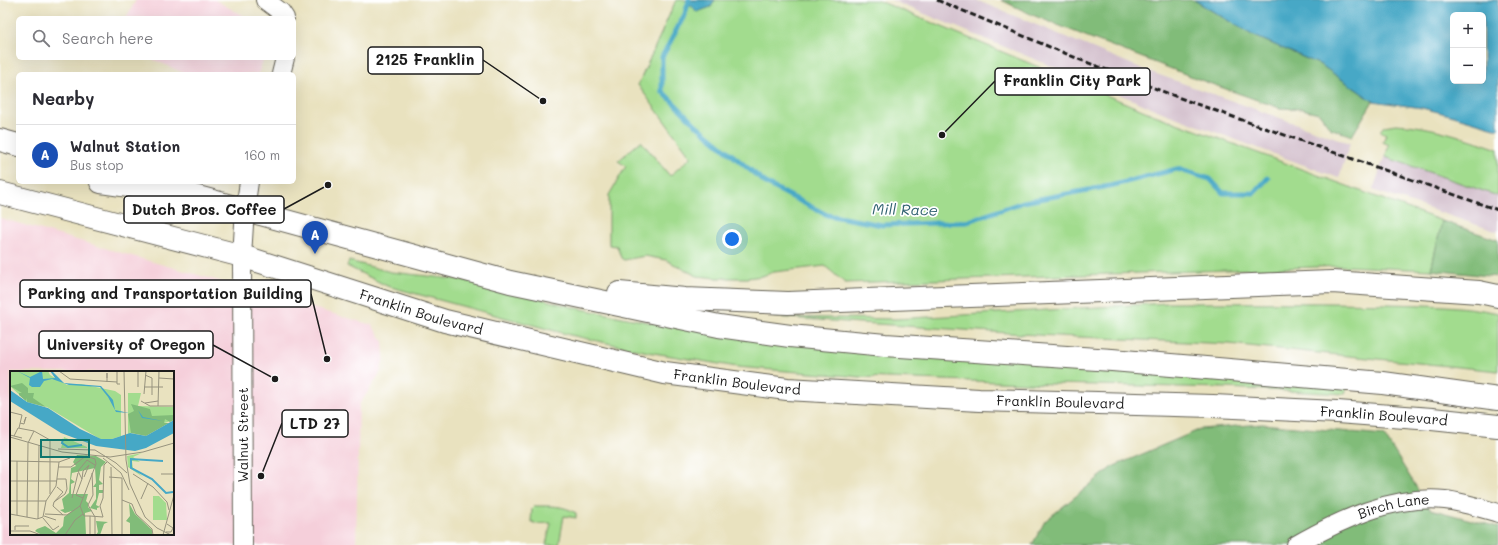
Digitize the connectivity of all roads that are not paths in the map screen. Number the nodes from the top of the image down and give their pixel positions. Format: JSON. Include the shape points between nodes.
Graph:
{"nodes":[{"id":1,"x":264,"y":0,"type":"edge"},
{"id":2,"x":284,"y":16,"type":"edge"},
{"id":3,"x":285,"y":60,"type":"edge"},
{"id":4,"x":282,"y":72,"type":"edge"},
{"id":5,"x":0,"y":140,"type":"edge"},
{"id":6,"x":16,"y":144,"type":"edge"},
{"id":7,"x":0,"y":152,"type":"edge"},
{"id":8,"x":16,"y":156,"type":"edge"},
{"id":9,"x":115,"y":184,"type":"edge"},
{"id":10,"x":150,"y":184,"type":"edge"},
{"id":11,"x":249,"y":184,"type":"edge"},
{"id":12,"x":0,"y":193,"type":"edge"},
{"id":13,"x":186,"y":194,"type":"junction"},
{"id":14,"x":245,"y":209,"type":"junction"},
{"id":15,"x":242,"y":256,"type":"junction"},
{"id":16,"x":510,"y":282,"type":"junction"},
{"id":17,"x":1498,"y":296,"type":"edge"},
{"id":18,"x":1498,"y":399,"type":"edge"},
{"id":19,"x":1498,"y":426,"type":"edge"},
{"id":20,"x":1498,"y":513,"type":"edge"},
{"id":21,"x":243,"y":545,"type":"edge"},
{"id":22,"x":1296,"y":545,"type":"edge"}],
"edges":[{"from":1,"to":2,"type":"street"},
{"from":3,"to":4,"type":"street"},
{"from":5,"to":6,"type":"main road"},
{"from":7,"to":8,"type":"main road"},
{"from":9,"to":13,"type":"main road"},
{"from":10,"to":13,"type":"main road","name":"Franklin Boulevard"},
{"from":11,"to":14,"type":"street","name":"Walnut Street"},
{"from":12,"to":15,"type":"main road","name":"Franklin Boulevard"},
{"from":13,"to":14,"type":"main road","name":"Franklin Boulevard"},
{"from":14,"to":15,"type":"street","name":"Walnut Street"},
{"from":14,"to":16,"type":"main road","name":"Franklin Boulevard"},
{"from":15,"to":19,"type":"main road","name":"Franklin Boulevard","via":[[446,321],[665,373],[787,389],[979,400],[1337,412]]},
{"from":15,"to":21,"type":"street","name":"Walnut Street"},
{"from":16,"to":17,"type":"main road","via":[[685,299],[788,303],[1332,282],[1479,292]]},
{"from":16,"to":18,"type":"main road","name":"Franklin Boulevard","via":[[719,326],[790,336],[1383,382]]},
{"from":20,"to":22,"type":"street","name":"Birch Lane","via":[[1446,500],[1401,501],[1320,531]]}]}
